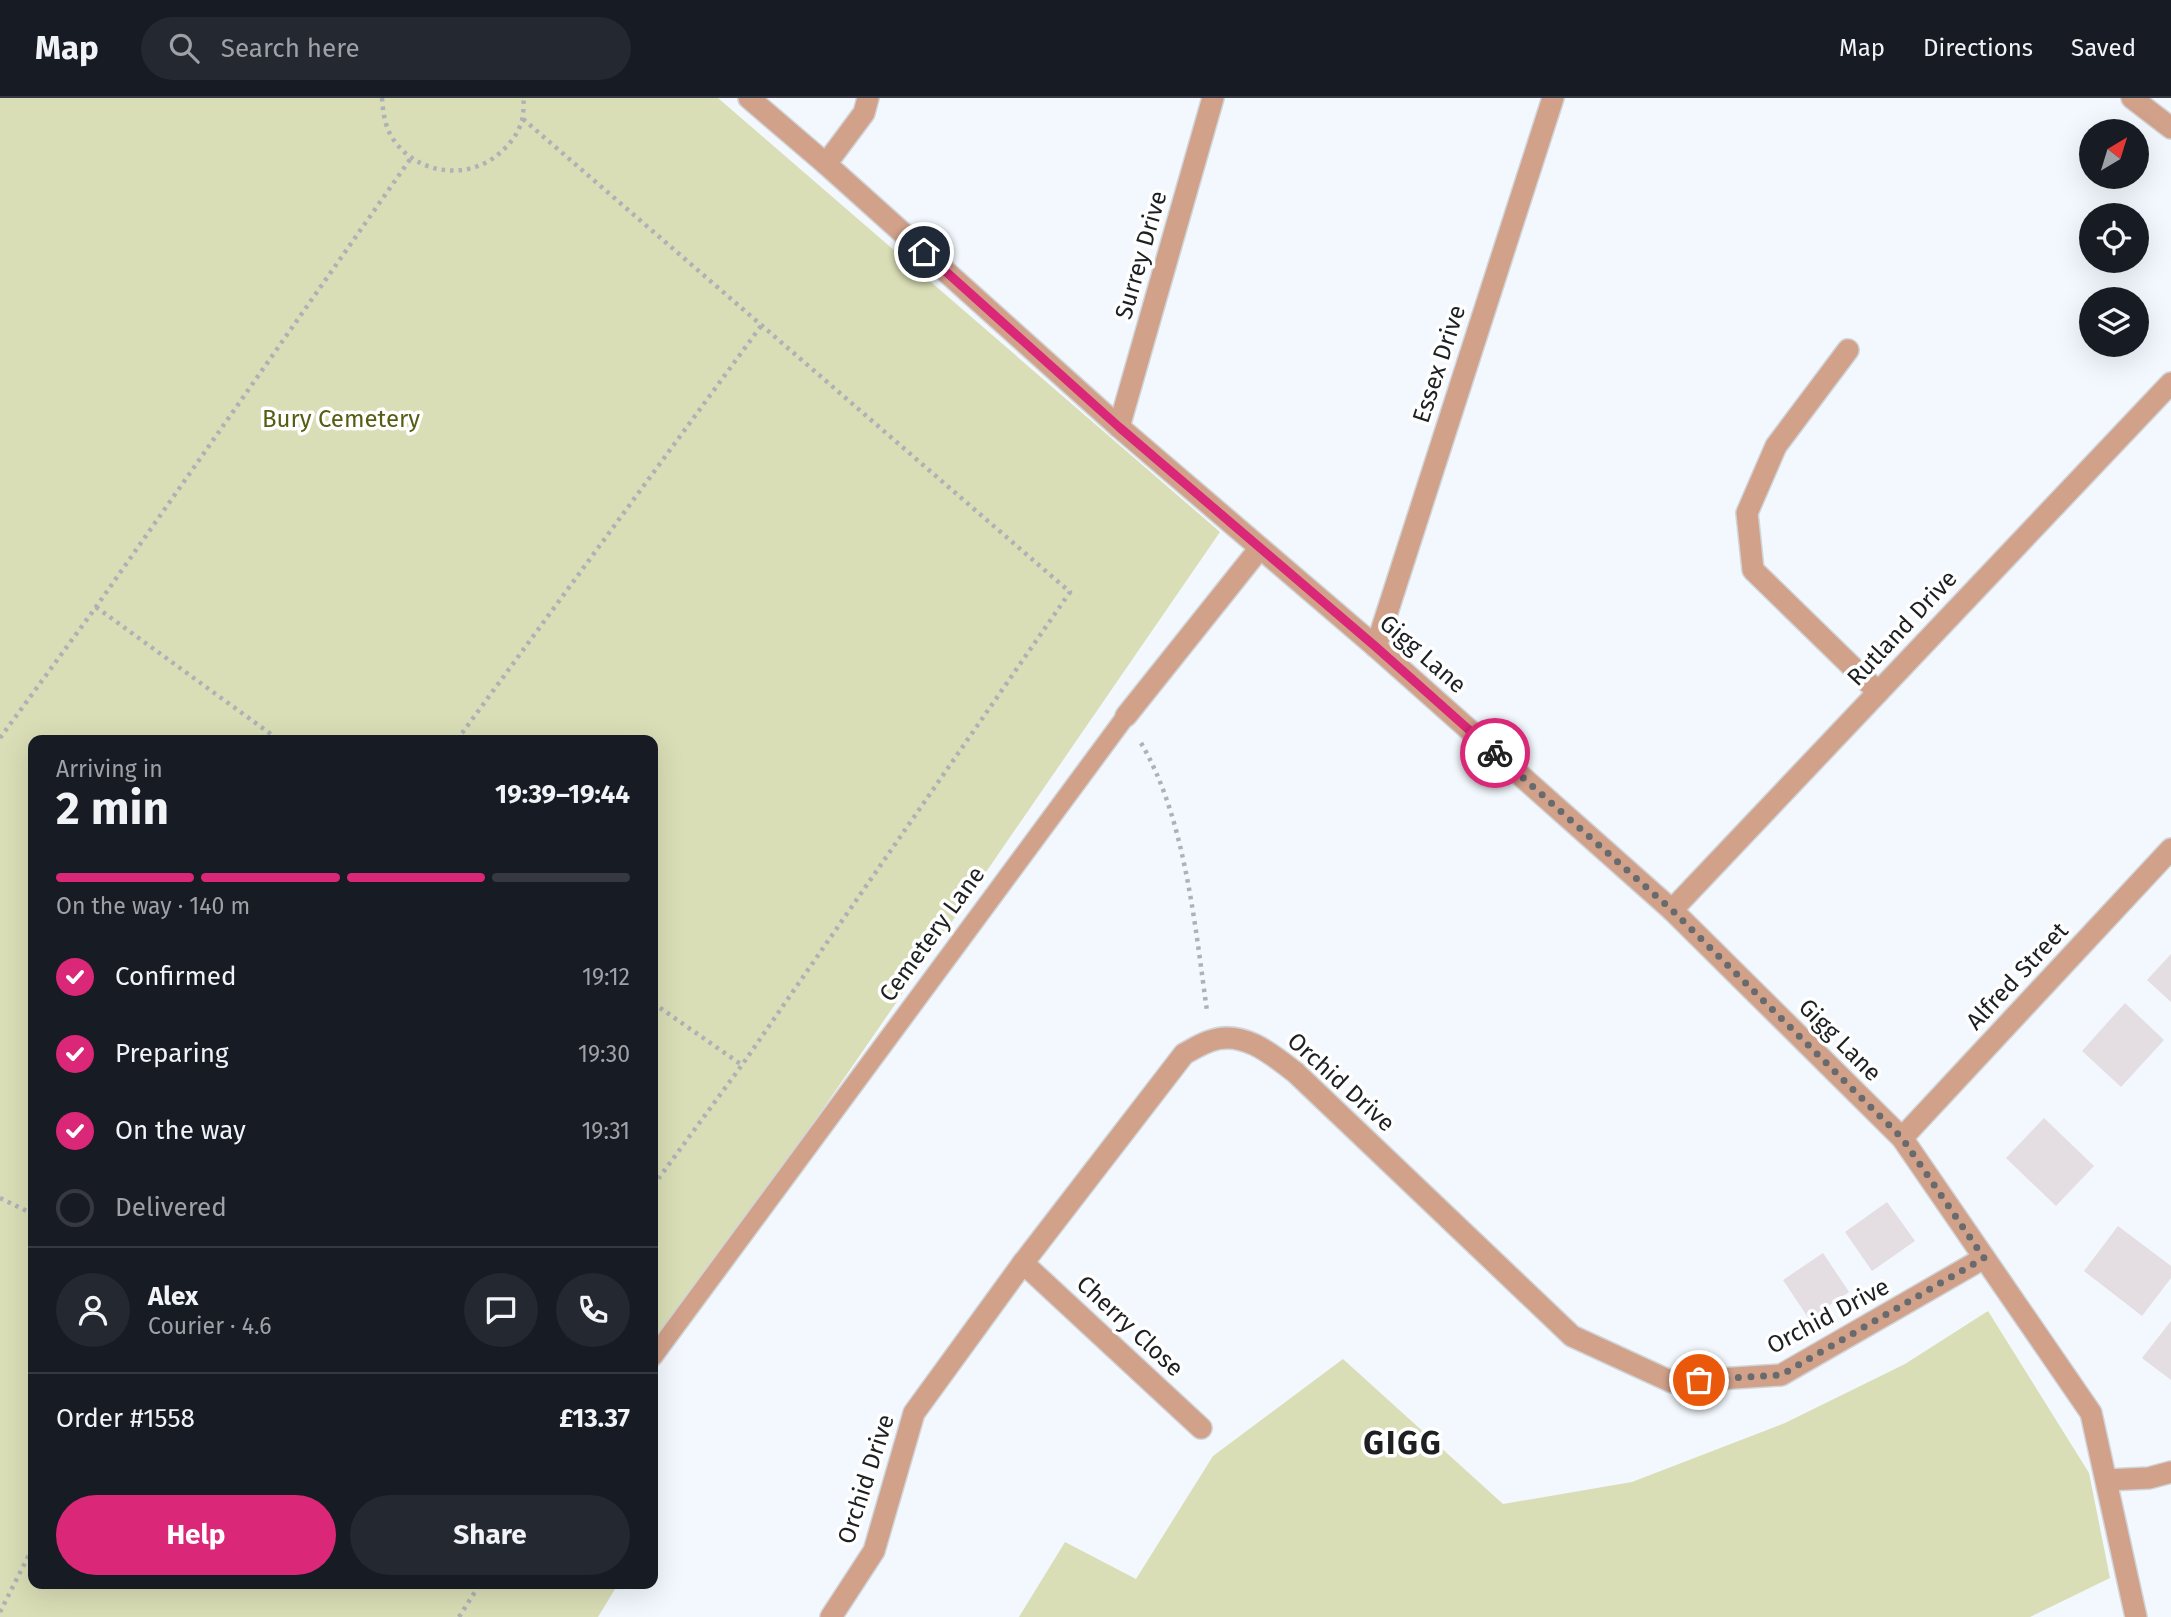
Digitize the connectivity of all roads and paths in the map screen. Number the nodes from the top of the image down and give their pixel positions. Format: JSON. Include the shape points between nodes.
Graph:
{"nodes":[{"id":1,"x":382,"y":98,"type":"edge"},
{"id":2,"x":524,"y":98,"type":"edge"},
{"id":3,"x":749,"y":98,"type":"edge"},
{"id":4,"x":869,"y":98,"type":"edge"},
{"id":5,"x":1213,"y":98,"type":"edge"},
{"id":6,"x":1553,"y":98,"type":"edge"},
{"id":7,"x":2132,"y":98,"type":"edge"},
{"id":8,"x":523,"y":119,"type":"junction"},
{"id":9,"x":2171,"y":128,"type":"edge"},
{"id":10,"x":411,"y":158,"type":"junction"},
{"id":11,"x":826,"y":164,"type":"junction"},
{"id":12,"x":761,"y":326,"type":"junction"},
{"id":13,"x":1848,"y":350,"type":"dead end"},
{"id":14,"x":2171,"y":383,"type":"edge"},
{"id":15,"x":1119,"y":427,"type":"junction"},
{"id":16,"x":1260,"y":548,"type":"junction"},
{"id":17,"x":96,"y":607,"type":"junction"},
{"id":18,"x":1376,"y":647,"type":"junction"},
{"id":19,"x":1878,"y":692,"type":"junction"},
{"id":20,"x":1126,"y":716,"type":"junction"},
{"id":21,"x":272,"y":735,"type":"edge"},
{"id":22,"x":461,"y":735,"type":"edge"},
{"id":23,"x":0,"y":738,"type":"edge"},
{"id":24,"x":2171,"y":849,"type":"edge"},
{"id":25,"x":1672,"y":910,"type":"junction"},
{"id":26,"x":658,"y":1006,"type":"edge"},
{"id":27,"x":1212,"y":1040,"type":"junction"},
{"id":28,"x":742,"y":1065,"type":"junction"},
{"id":29,"x":1902,"y":1138,"type":"junction"},
{"id":30,"x":658,"y":1179,"type":"edge"},
{"id":31,"x":0,"y":1198,"type":"edge"},
{"id":32,"x":28,"y":1212,"type":"edge"},
{"id":33,"x":1984,"y":1258,"type":"junction"},
{"id":34,"x":1024,"y":1263,"type":"junction"},
{"id":35,"x":658,"y":1350,"type":"edge"},
{"id":36,"x":1201,"y":1428,"type":"dead end"},
{"id":37,"x":2171,"y":1472,"type":"edge"},
{"id":38,"x":2107,"y":1480,"type":"junction"},
{"id":39,"x":28,"y":1557,"type":"edge"},
{"id":40,"x":477,"y":1589,"type":"edge"},
{"id":41,"x":0,"y":1612,"type":"edge"},
{"id":42,"x":459,"y":1617,"type":"edge"},
{"id":43,"x":831,"y":1617,"type":"edge"},
{"id":44,"x":2136,"y":1617,"type":"edge"}],
"edges":[{"from":1,"to":10,"type":"path","via":[[383,117],[394,140]]},
{"from":2,"to":8,"type":"path"},
{"from":3,"to":11,"type":"street","name":"Gigg Lane"},
{"from":4,"to":11,"type":"street","via":[[864,113]]},
{"from":5,"to":15,"type":"street","name":"Surrey Drive"},
{"from":6,"to":18,"type":"street","name":"Essex Drive"},
{"from":7,"to":9,"type":"street"},
{"from":8,"to":10,"type":"path","via":[[512,142],[476,168],[451,172]]},
{"from":8,"to":12,"type":"path"},
{"from":10,"to":17,"type":"path"},
{"from":11,"to":15,"type":"street","name":"Gigg Lane"},
{"from":12,"to":22,"type":"path"},
{"from":12,"to":28,"type":"path","via":[[1070,592]]},
{"from":13,"to":19,"type":"street","via":[[1776,446],[1747,513],[1753,569]]},
{"from":14,"to":19,"type":"street","name":"Rutland Drive"},
{"from":15,"to":16,"type":"street","name":"Gigg Lane"},
{"from":16,"to":18,"type":"street","name":"Gigg Lane"},
{"from":16,"to":20,"type":"street","name":"Cemetery Lane"},
{"from":17,"to":21,"type":"path"},
{"from":17,"to":23,"type":"path"},
{"from":18,"to":25,"type":"street","name":"Gigg Lane"},
{"from":19,"to":25,"type":"street","name":"Rutland Drive"},
{"from":20,"to":27,"type":"path","via":[[1152,761],[1179,837]]},
{"from":20,"to":35,"type":"lane","name":"Cemetery Lane"},
{"from":24,"to":29,"type":"street","name":"Alfred Street"},
{"from":25,"to":29,"type":"street","name":"Gigg Lane"},
{"from":26,"to":28,"type":"path"},
{"from":27,"to":33,"type":"street","name":"Orchid Drive","via":[[1236,1038],[1264,1048],[1296,1073],[1572,1336],[1672,1382],[1781,1375]]},
{"from":27,"to":34,"type":"street","name":"Orchid Drive","via":[[1184,1054]]},
{"from":28,"to":30,"type":"path"},
{"from":29,"to":33,"type":"street","name":"Gigg Lane"},
{"from":31,"to":32,"type":"path"},
{"from":33,"to":38,"type":"street","name":"Gigg Lane","via":[[2091,1413]]},
{"from":34,"to":36,"type":"street","name":"Cherry Close"},
{"from":34,"to":43,"type":"street","name":"Orchid Drive","via":[[914,1413],[874,1551]]},
{"from":37,"to":38,"type":"street"},
{"from":38,"to":44,"type":"street","name":"Gigg Lane"},
{"from":39,"to":41,"type":"path"},
{"from":40,"to":42,"type":"path"}]}
